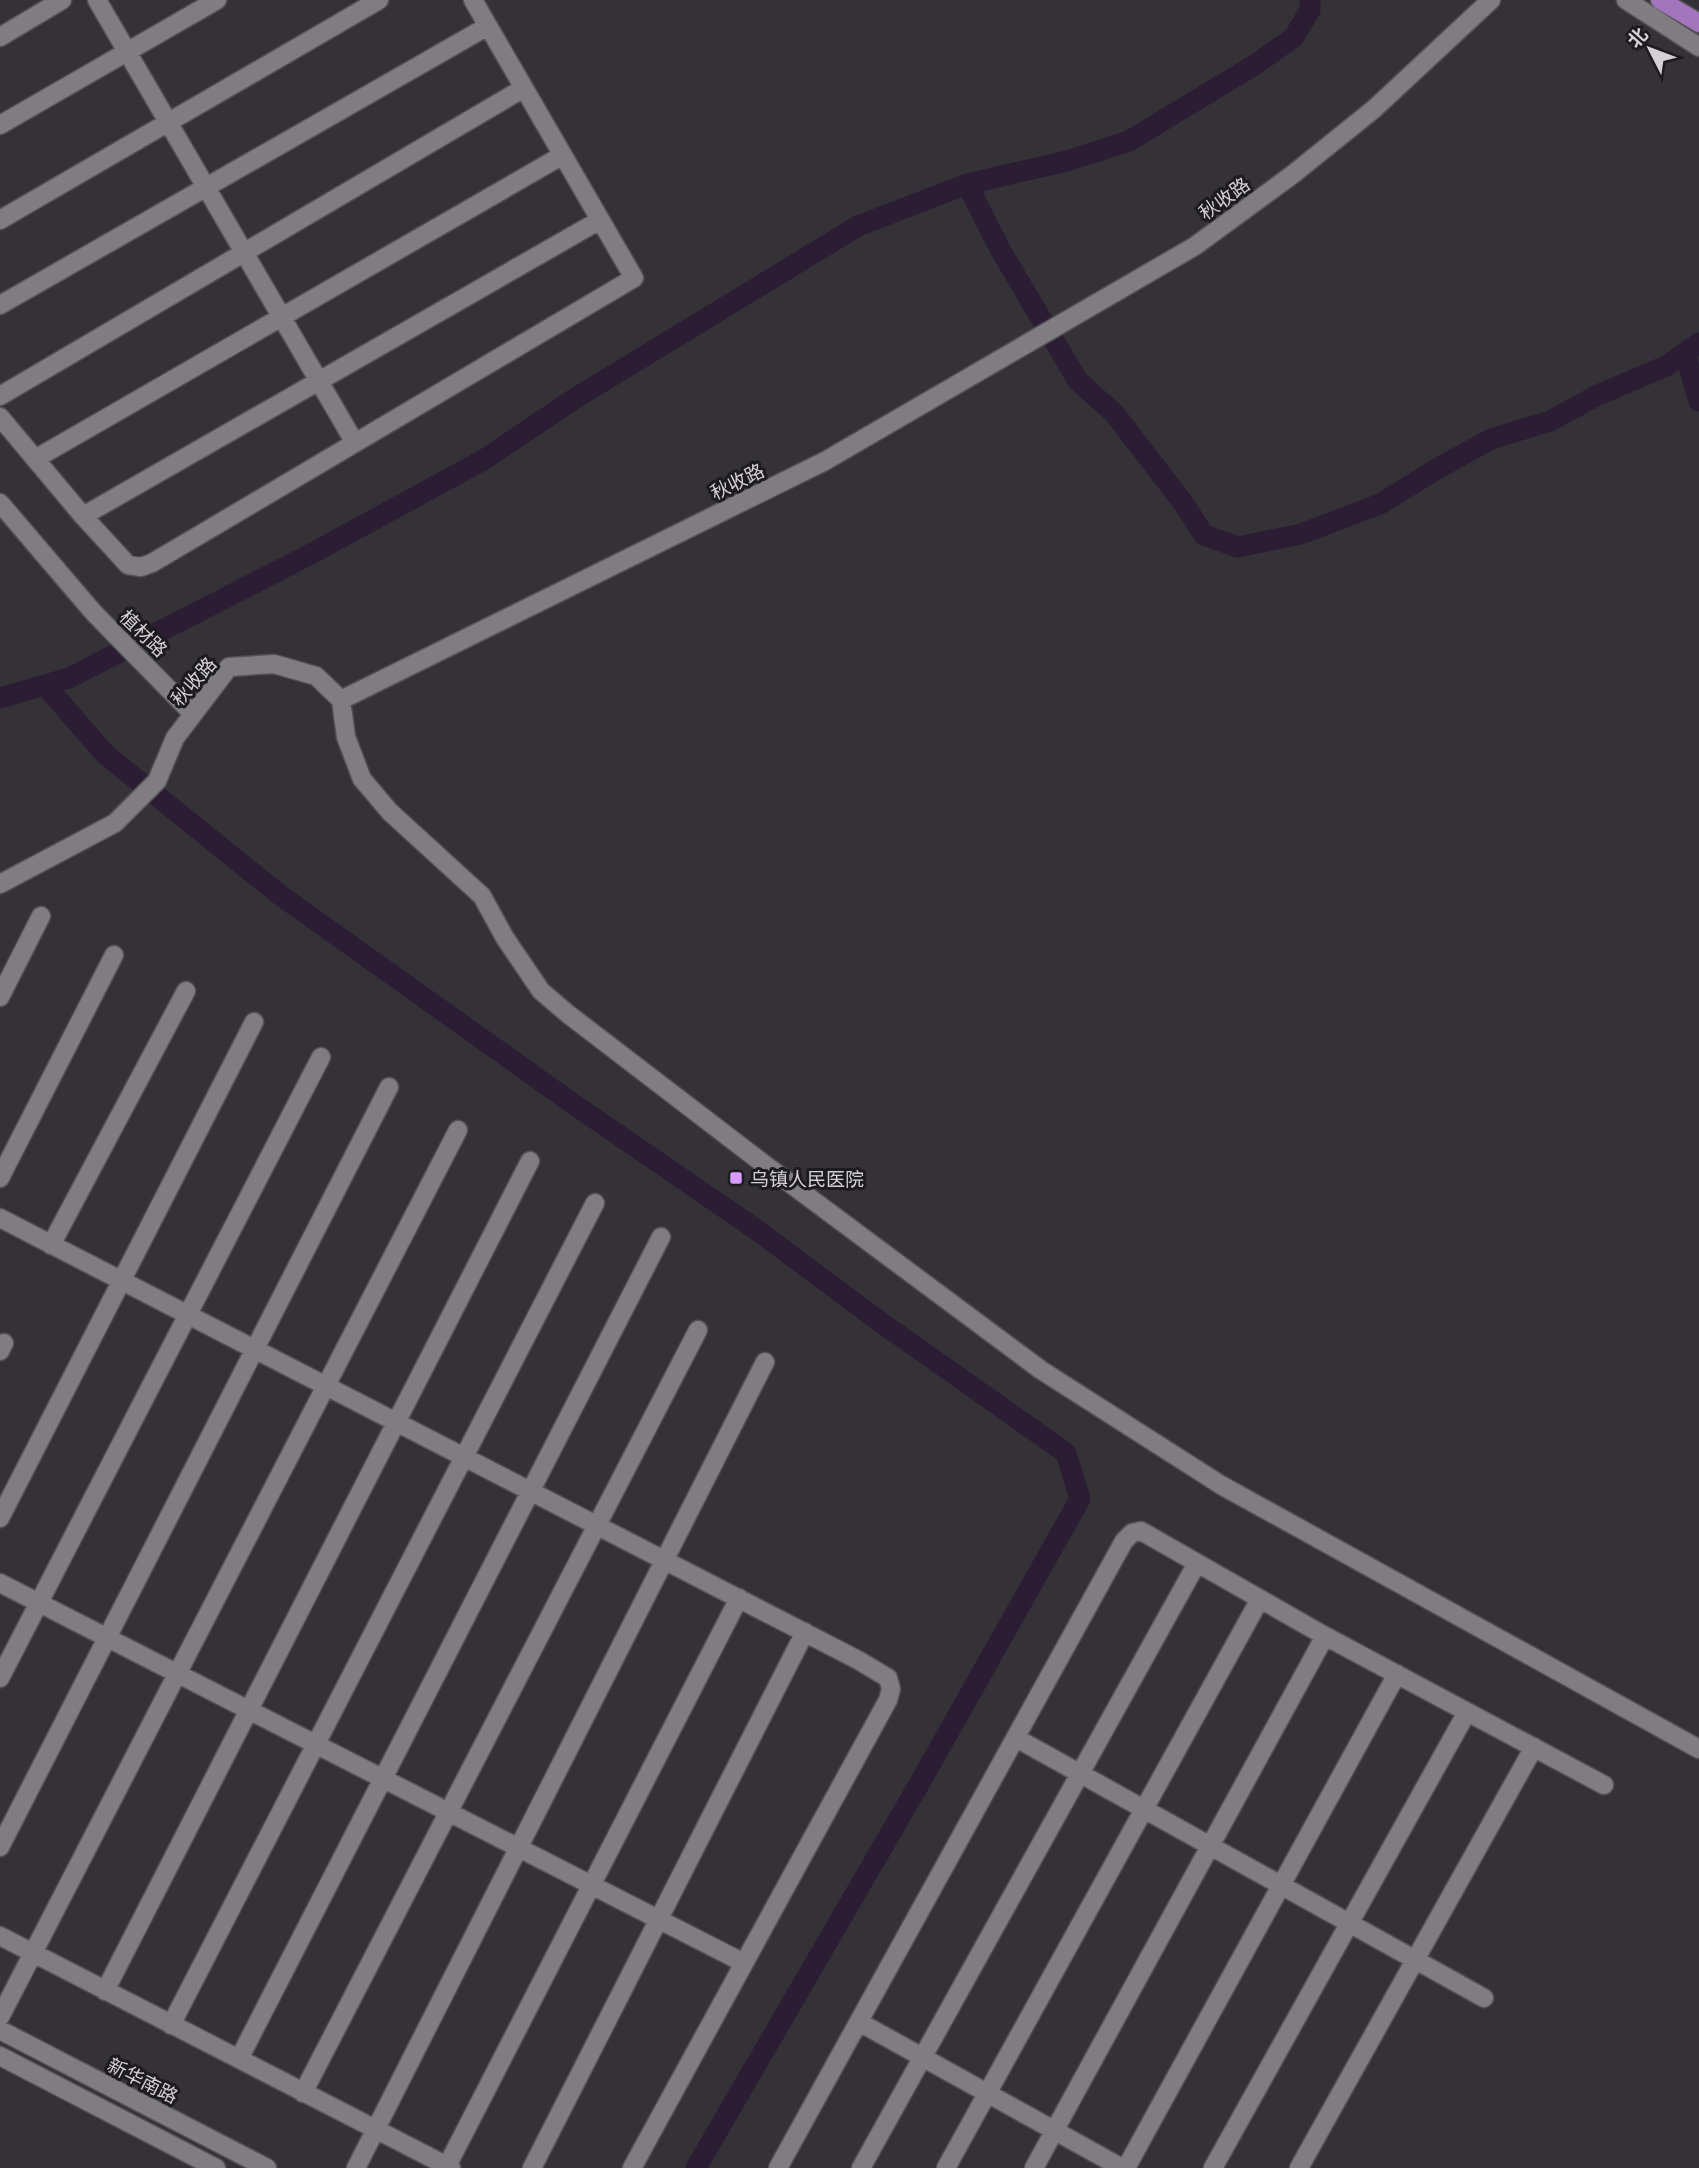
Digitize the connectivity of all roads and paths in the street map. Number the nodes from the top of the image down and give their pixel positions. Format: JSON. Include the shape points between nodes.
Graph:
{"nodes":[{"id":1,"x":62,"y":0,"type":"edge"},
{"id":2,"x":97,"y":0,"type":"edge"},
{"id":3,"x":217,"y":0,"type":"edge"},
{"id":4,"x":379,"y":0,"type":"edge"},
{"id":5,"x":473,"y":0,"type":"edge"},
{"id":6,"x":1491,"y":0,"type":"edge"},
{"id":7,"x":1626,"y":0,"type":"edge"},
{"id":8,"x":1660,"y":0,"type":"edge"},
{"id":9,"x":1699,"y":23,"type":"edge"},
{"id":10,"x":488,"y":26,"type":"junction"},
{"id":11,"x":0,"y":37,"type":"edge"},
{"id":12,"x":1699,"y":47,"type":"edge"},
{"id":13,"x":127,"y":52,"type":"junction"},
{"id":14,"x":524,"y":88,"type":"junction"},
{"id":15,"x":168,"y":122,"type":"junction"},
{"id":16,"x":0,"y":125,"type":"edge"},
{"id":17,"x":563,"y":155,"type":"junction"},
{"id":18,"x":206,"y":187,"type":"junction"},
{"id":19,"x":0,"y":220,"type":"edge"},
{"id":20,"x":600,"y":220,"type":"junction"},
{"id":21,"x":244,"y":253,"type":"junction"},
{"id":22,"x":0,"y":305,"type":"edge"},
{"id":23,"x":281,"y":317,"type":"junction"},
{"id":24,"x":319,"y":381,"type":"junction"},
{"id":25,"x":0,"y":396,"type":"edge"},
{"id":26,"x":0,"y":417,"type":"edge"},
{"id":27,"x":355,"y":443,"type":"junction"},
{"id":28,"x":35,"y":459,"type":"junction"},
{"id":29,"x":0,"y":503,"type":"edge"},
{"id":30,"x":83,"y":516,"type":"junction"},
{"id":31,"x":341,"y":700,"type":"junction"},
{"id":32,"x":192,"y":713,"type":"junction"},
{"id":33,"x":0,"y":884,"type":"edge"},
{"id":34,"x":41,"y":916,"type":"dead end"},
{"id":35,"x":114,"y":956,"type":"dead end"},
{"id":36,"x":186,"y":991,"type":"dead end"},
{"id":37,"x":0,"y":998,"type":"edge"},
{"id":38,"x":254,"y":1022,"type":"dead end"},
{"id":39,"x":321,"y":1057,"type":"dead end"},
{"id":40,"x":389,"y":1087,"type":"dead end"},
{"id":41,"x":458,"y":1129,"type":"dead end"},
{"id":42,"x":530,"y":1161,"type":"dead end"},
{"id":43,"x":0,"y":1178,"type":"edge"},
{"id":44,"x":595,"y":1203,"type":"dead end"},
{"id":45,"x":0,"y":1218,"type":"edge"},
{"id":46,"x":661,"y":1237,"type":"dead end"},
{"id":47,"x":51,"y":1245,"type":"junction"},
{"id":48,"x":122,"y":1281,"type":"junction"},
{"id":49,"x":188,"y":1315,"type":"junction"},
{"id":50,"x":698,"y":1330,"type":"dead end"},
{"id":51,"x":255,"y":1349,"type":"junction"},
{"id":52,"x":765,"y":1362,"type":"dead end"},
{"id":53,"x":326,"y":1386,"type":"junction"},
{"id":54,"x":396,"y":1422,"type":"junction"},
{"id":55,"x":464,"y":1457,"type":"junction"},
{"id":56,"x":531,"y":1491,"type":"junction"},
{"id":57,"x":0,"y":1518,"type":"edge"},
{"id":58,"x":597,"y":1525,"type":"junction"},
{"id":59,"x":664,"y":1560,"type":"junction"},
{"id":60,"x":1196,"y":1563,"type":"junction"},
{"id":61,"x":0,"y":1583,"type":"edge"},
{"id":62,"x":739,"y":1598,"type":"junction"},
{"id":63,"x":1260,"y":1599,"type":"junction"},
{"id":64,"x":39,"y":1603,"type":"junction"},
{"id":65,"x":805,"y":1632,"type":"junction"},
{"id":66,"x":1325,"y":1636,"type":"junction"},
{"id":67,"x":107,"y":1638,"type":"junction"},
{"id":68,"x":177,"y":1674,"type":"junction"},
{"id":69,"x":1396,"y":1674,"type":"junction"},
{"id":70,"x":0,"y":1678,"type":"edge"},
{"id":71,"x":249,"y":1710,"type":"junction"},
{"id":72,"x":1467,"y":1712,"type":"junction"},
{"id":73,"x":1016,"y":1738,"type":"junction"},
{"id":74,"x":316,"y":1744,"type":"junction"},
{"id":75,"x":1534,"y":1747,"type":"junction"},
{"id":76,"x":1699,"y":1749,"type":"edge"},
{"id":77,"x":1080,"y":1773,"type":"junction"},
{"id":78,"x":383,"y":1779,"type":"junction"},
{"id":79,"x":1604,"y":1785,"type":"dead end"},
{"id":80,"x":1144,"y":1809,"type":"junction"},
{"id":81,"x":448,"y":1812,"type":"junction"},
{"id":82,"x":1210,"y":1846,"type":"junction"},
{"id":83,"x":0,"y":1847,"type":"edge"},
{"id":84,"x":518,"y":1848,"type":"junction"},
{"id":85,"x":591,"y":1885,"type":"junction"},
{"id":86,"x":1281,"y":1885,"type":"junction"},
{"id":87,"x":659,"y":1920,"type":"junction"},
{"id":88,"x":1349,"y":1923,"type":"junction"},
{"id":89,"x":0,"y":1936,"type":"edge"},
{"id":90,"x":33,"y":1953,"type":"junction"},
{"id":91,"x":1415,"y":1960,"type":"junction"},
{"id":92,"x":744,"y":1963,"type":"junction"},
{"id":93,"x":105,"y":1991,"type":"junction"},
{"id":94,"x":1484,"y":1998,"type":"dead end"},
{"id":95,"x":0,"y":2017,"type":"edge"},
{"id":96,"x":859,"y":2022,"type":"junction"},
{"id":97,"x":171,"y":2025,"type":"junction"},
{"id":98,"x":0,"y":2030,"type":"edge"},
{"id":99,"x":0,"y":2056,"type":"edge"},
{"id":100,"x":922,"y":2057,"type":"junction"},
{"id":101,"x":239,"y":2059,"type":"junction"},
{"id":102,"x":303,"y":2093,"type":"junction"},
{"id":103,"x":987,"y":2093,"type":"junction"},
{"id":104,"x":375,"y":2129,"type":"junction"},
{"id":105,"x":1055,"y":2131,"type":"junction"},
{"id":106,"x":449,"y":2167,"type":"edge"},
{"id":107,"x":216,"y":2168,"type":"edge"},
{"id":108,"x":267,"y":2168,"type":"edge"},
{"id":109,"x":356,"y":2168,"type":"edge"},
{"id":110,"x":532,"y":2168,"type":"edge"},
{"id":111,"x":632,"y":2168,"type":"edge"},
{"id":112,"x":778,"y":2168,"type":"edge"},
{"id":113,"x":861,"y":2168,"type":"edge"},
{"id":114,"x":946,"y":2168,"type":"edge"},
{"id":115,"x":1034,"y":2168,"type":"edge"},
{"id":116,"x":1124,"y":2168,"type":"edge"},
{"id":117,"x":1213,"y":2168,"type":"edge"},
{"id":118,"x":1299,"y":2168,"type":"edge"}],
"edges":[{"from":1,"to":11,"type":"street"},
{"from":2,"to":13,"type":"street"},
{"from":3,"to":13,"type":"street"},
{"from":4,"to":15,"type":"street"},
{"from":5,"to":10,"type":"street"},
{"from":6,"to":31,"type":"street","name":"秋收路","via":[[1374,109],[1195,246],[825,461]]},
{"from":7,"to":12,"type":"street"},
{"from":8,"to":9,"type":"main road"},
{"from":10,"to":14,"type":"street"},
{"from":10,"to":18,"type":"street"},
{"from":13,"to":15,"type":"street"},
{"from":13,"to":16,"type":"street"},
{"from":14,"to":17,"type":"street"},
{"from":14,"to":21,"type":"street"},
{"from":15,"to":18,"type":"street"},
{"from":15,"to":19,"type":"street"},
{"from":17,"to":20,"type":"street"},
{"from":17,"to":23,"type":"street"},
{"from":18,"to":21,"type":"street"},
{"from":18,"to":22,"type":"street"},
{"from":20,"to":24,"type":"street"},
{"from":20,"to":27,"type":"street","via":[[634,278]]},
{"from":21,"to":23,"type":"street"},
{"from":21,"to":25,"type":"street"},
{"from":23,"to":24,"type":"street"},
{"from":23,"to":28,"type":"street"},
{"from":24,"to":27,"type":"street"},
{"from":24,"to":30,"type":"street"},
{"from":26,"to":28,"type":"street"},
{"from":27,"to":30,"type":"street","via":[[141,567],[128,565]]},
{"from":28,"to":30,"type":"street"},
{"from":29,"to":32,"type":"street","name":"植材路","via":[[94,613]]},
{"from":31,"to":32,"type":"street","name":"秋收路","via":[[316,676],[274,664],[229,667]]},
{"from":31,"to":76,"type":"street","via":[[346,737],[362,779],[390,813],[482,896],[541,990],[744,1150],[1041,1370],[1222,1485]]},
{"from":32,"to":33,"type":"street","name":"秋收路","via":[[175,738],[157,781],[115,823]]},
{"from":34,"to":37,"type":"street"},
{"from":35,"to":43,"type":"street"},
{"from":36,"to":47,"type":"street"},
{"from":38,"to":48,"type":"street"},
{"from":39,"to":49,"type":"street"},
{"from":40,"to":51,"type":"street"},
{"from":41,"to":53,"type":"street"},
{"from":42,"to":54,"type":"street"},
{"from":44,"to":55,"type":"street"},
{"from":45,"to":47,"type":"street"},
{"from":46,"to":56,"type":"street"},
{"from":47,"to":48,"type":"street"},
{"from":48,"to":49,"type":"street"},
{"from":48,"to":57,"type":"street"},
{"from":49,"to":51,"type":"street"},
{"from":49,"to":64,"type":"street"},
{"from":50,"to":58,"type":"street"},
{"from":51,"to":53,"type":"street"},
{"from":51,"to":67,"type":"street"},
{"from":52,"to":59,"type":"street"},
{"from":53,"to":54,"type":"street"},
{"from":53,"to":68,"type":"street"},
{"from":54,"to":55,"type":"street"},
{"from":54,"to":71,"type":"street"},
{"from":55,"to":56,"type":"street"},
{"from":55,"to":74,"type":"street"},
{"from":56,"to":58,"type":"street"},
{"from":56,"to":78,"type":"street"},
{"from":58,"to":59,"type":"street"},
{"from":58,"to":81,"type":"street"},
{"from":59,"to":62,"type":"street"},
{"from":59,"to":84,"type":"street"},
{"from":60,"to":63,"type":"street"},
{"from":60,"to":73,"type":"street","via":[[1141,1531],[1132,1533]]},
{"from":60,"to":77,"type":"street"},
{"from":61,"to":64,"type":"street"},
{"from":62,"to":65,"type":"street"},
{"from":62,"to":85,"type":"street"},
{"from":63,"to":66,"type":"street"},
{"from":63,"to":80,"type":"street"},
{"from":64,"to":67,"type":"street"},
{"from":64,"to":70,"type":"street"},
{"from":65,"to":87,"type":"street"},
{"from":65,"to":92,"type":"street","via":[[875,1669],[888,1678],[891,1689]]},
{"from":66,"to":69,"type":"street"},
{"from":66,"to":82,"type":"street"},
{"from":67,"to":68,"type":"street"},
{"from":67,"to":83,"type":"street"},
{"from":68,"to":71,"type":"street"},
{"from":68,"to":90,"type":"street"},
{"from":69,"to":72,"type":"street"},
{"from":69,"to":86,"type":"street"},
{"from":71,"to":74,"type":"street"},
{"from":71,"to":93,"type":"street"},
{"from":72,"to":75,"type":"street"},
{"from":72,"to":88,"type":"street"},
{"from":73,"to":77,"type":"street"},
{"from":73,"to":96,"type":"street"},
{"from":74,"to":78,"type":"street"},
{"from":74,"to":97,"type":"street"},
{"from":75,"to":79,"type":"street"},
{"from":75,"to":91,"type":"street"},
{"from":77,"to":80,"type":"street"},
{"from":77,"to":100,"type":"street"},
{"from":78,"to":81,"type":"street"},
{"from":78,"to":101,"type":"street"},
{"from":80,"to":82,"type":"street"},
{"from":80,"to":103,"type":"street"},
{"from":81,"to":84,"type":"street"},
{"from":81,"to":102,"type":"street"},
{"from":82,"to":86,"type":"street"},
{"from":82,"to":105,"type":"street"},
{"from":84,"to":85,"type":"street"},
{"from":84,"to":104,"type":"street"},
{"from":85,"to":87,"type":"street"},
{"from":85,"to":106,"type":"street"},
{"from":86,"to":88,"type":"street"},
{"from":86,"to":116,"type":"street"},
{"from":87,"to":92,"type":"street"},
{"from":87,"to":110,"type":"street"},
{"from":88,"to":91,"type":"street"},
{"from":88,"to":117,"type":"street"},
{"from":89,"to":90,"type":"street"},
{"from":90,"to":93,"type":"street"},
{"from":90,"to":95,"type":"street"},
{"from":91,"to":94,"type":"street"},
{"from":91,"to":118,"type":"street"},
{"from":92,"to":111,"type":"street"},
{"from":93,"to":97,"type":"street"},
{"from":96,"to":100,"type":"street"},
{"from":96,"to":112,"type":"street"},
{"from":97,"to":101,"type":"street"},
{"from":98,"to":108,"type":"street","name":"新华南路"},
{"from":99,"to":107,"type":"street"},
{"from":100,"to":103,"type":"street"},
{"from":100,"to":113,"type":"street"},
{"from":101,"to":102,"type":"street"},
{"from":102,"to":104,"type":"street"},
{"from":103,"to":105,"type":"street"},
{"from":103,"to":114,"type":"street"},
{"from":104,"to":106,"type":"street"},
{"from":104,"to":109,"type":"street"},
{"from":105,"to":115,"type":"street"},
{"from":105,"to":116,"type":"street"}]}
